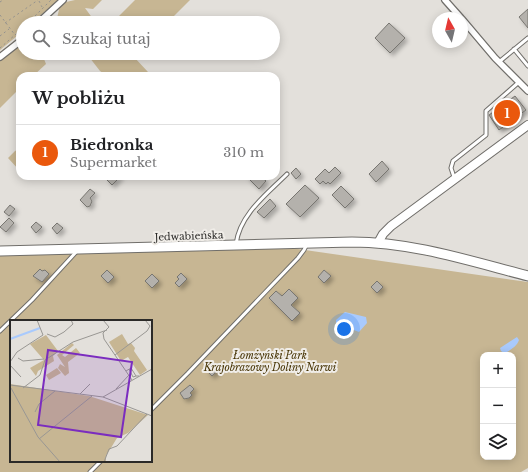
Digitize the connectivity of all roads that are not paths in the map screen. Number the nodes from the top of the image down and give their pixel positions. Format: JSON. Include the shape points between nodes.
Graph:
{"nodes":[{"id":1,"x":63,"y":0,"type":"edge"},
{"id":2,"x":445,"y":0,"type":"edge"},
{"id":3,"x":456,"y":12,"type":"edge"},
{"id":4,"x":46,"y":16,"type":"edge"},
{"id":5,"x":468,"y":26,"type":"edge"},
{"id":6,"x":528,"y":38,"type":"edge"},
{"id":7,"x":16,"y":44,"type":"edge"},
{"id":8,"x":514,"y":50,"type":"junction"},
{"id":9,"x":0,"y":57,"type":"edge"},
{"id":10,"x":499,"y":62,"type":"junction"},
{"id":11,"x":528,"y":66,"type":"edge"},
{"id":12,"x":519,"y":82,"type":"junction"},
{"id":13,"x":528,"y":91,"type":"edge"},
{"id":14,"x":528,"y":125,"type":"edge"},
{"id":15,"x":287,"y":174,"type":"dead end"},
{"id":16,"x":455,"y":179,"type":"junction"},
{"id":17,"x":378,"y":243,"type":"junction"},
{"id":18,"x":307,"y":244,"type":"junction"},
{"id":19,"x":235,"y":246,"type":"junction"},
{"id":20,"x":78,"y":250,"type":"junction"},
{"id":21,"x":0,"y":251,"type":"edge"},
{"id":22,"x":528,"y":276,"type":"edge"},
{"id":23,"x":11,"y":320,"type":"edge"},
{"id":24,"x":10,"y":321,"type":"edge"},
{"id":25,"x":0,"y":331,"type":"edge"},
{"id":26,"x":152,"y":409,"type":"edge"},
{"id":27,"x":100,"y":462,"type":"edge"},
{"id":28,"x":90,"y":472,"type":"edge"}],
"edges":[{"from":1,"to":4,"type":"street"},
{"from":2,"to":3,"type":"street"},
{"from":5,"to":10,"type":"street"},
{"from":6,"to":8,"type":"lane"},
{"from":7,"to":9,"type":"street"},
{"from":8,"to":10,"type":"lane"},
{"from":8,"to":11,"type":"lane"},
{"from":10,"to":12,"type":"street"},
{"from":12,"to":13,"type":"street"},
{"from":12,"to":16,"type":"lane","via":[[486,111],[486,135],[453,161],[451,168]]},
{"from":14,"to":16,"type":"main road"},
{"from":15,"to":19,"type":"lane","via":[[249,212],[238,231]]},
{"from":16,"to":17,"type":"main road","via":[[391,226]]},
{"from":17,"to":18,"type":"main road","name":"Jedwabieńska"},
{"from":17,"to":22,"type":"main road","name":"Jedwabieńska","via":[[425,250]]},
{"from":18,"to":19,"type":"main road","name":"Jedwabieńska"},
{"from":18,"to":26,"type":"lane","via":[[298,258]]},
{"from":19,"to":20,"type":"main road","name":"Jedwabieńska"},
{"from":20,"to":21,"type":"main road","name":"Jedwabieńska"},
{"from":20,"to":23,"type":"lane"},
{"from":24,"to":25,"type":"lane"},
{"from":27,"to":28,"type":"lane"}]}
